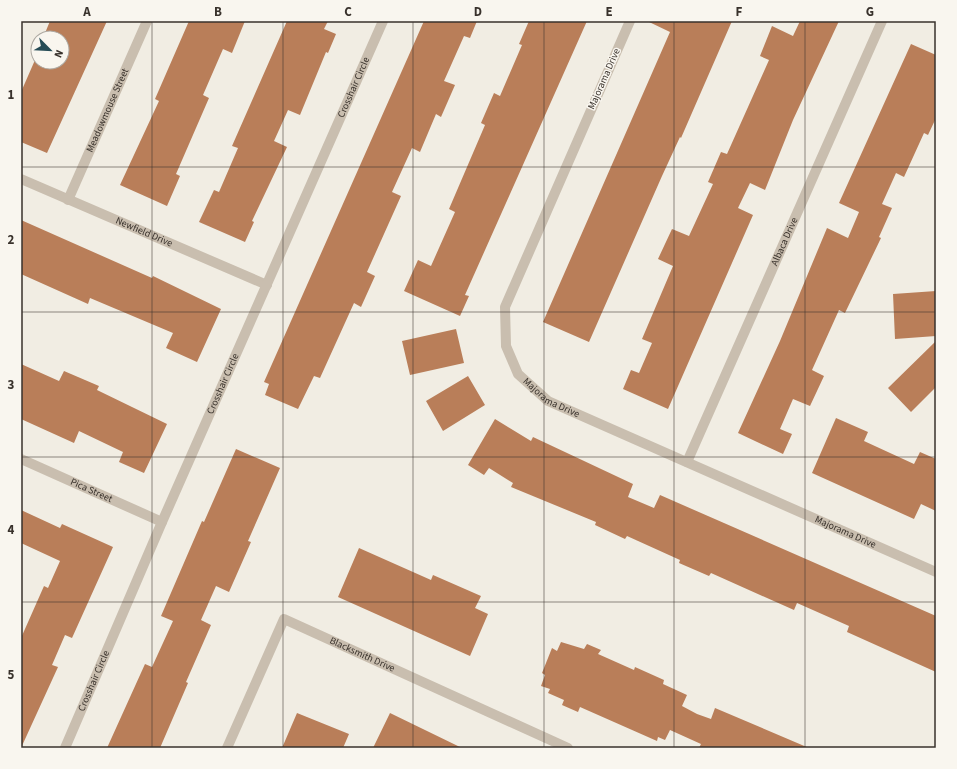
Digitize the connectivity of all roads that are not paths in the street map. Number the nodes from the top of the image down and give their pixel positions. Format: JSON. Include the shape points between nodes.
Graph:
{"nodes":[{"id":1,"x":147,"y":21,"type":"edge"},
{"id":2,"x":383,"y":21,"type":"edge"},
{"id":3,"x":630,"y":21,"type":"edge"},
{"id":4,"x":882,"y":21,"type":"edge"},
{"id":5,"x":21,"y":179,"type":"edge"},
{"id":6,"x":68,"y":200,"type":"junction"},
{"id":7,"x":267,"y":285,"type":"junction"},
{"id":8,"x":21,"y":459,"type":"edge"},
{"id":9,"x":687,"y":462,"type":"junction"},
{"id":10,"x":162,"y":522,"type":"junction"},
{"id":11,"x":936,"y":572,"type":"edge"},
{"id":12,"x":66,"y":748,"type":"edge"},
{"id":13,"x":227,"y":748,"type":"edge"},
{"id":14,"x":568,"y":748,"type":"edge"}],
"edges":[{"from":1,"to":6,"type":"street","name":"Meadowmouse Street"},
{"from":2,"to":7,"type":"street","name":"Crosshair Circle"},
{"from":3,"to":9,"type":"street","name":"Majorama Drive","via":[[505,307],[506,346],[518,374],[548,401]]},
{"from":4,"to":9,"type":"street","name":"Albaca Drive"},
{"from":5,"to":6,"type":"street","name":"Newfield Drive"},
{"from":6,"to":7,"type":"street","name":"Newfield Drive"},
{"from":7,"to":10,"type":"street","name":"Crosshair Circle"},
{"from":8,"to":10,"type":"street","name":"Pica Street"},
{"from":9,"to":11,"type":"street","name":"Majorama Drive"},
{"from":10,"to":12,"type":"street","name":"Crosshair Circle"},
{"from":13,"to":14,"type":"street","name":"Blacksmith Drive","via":[[284,619]]}]}
